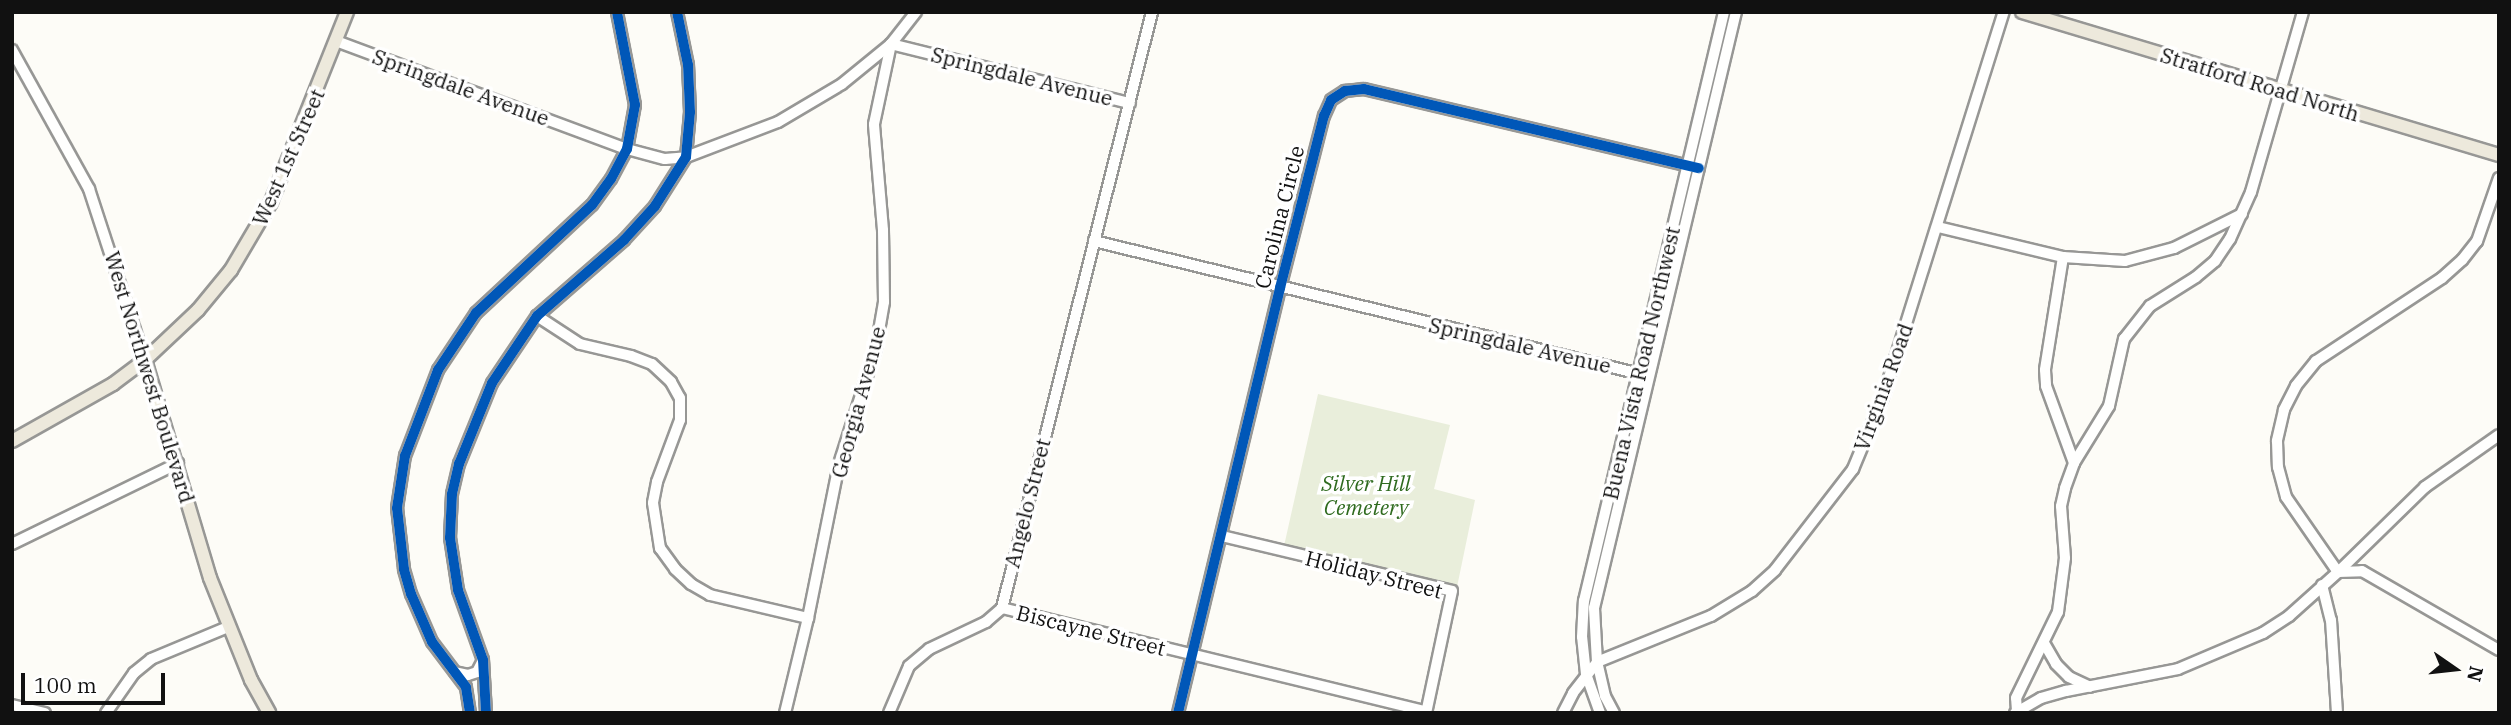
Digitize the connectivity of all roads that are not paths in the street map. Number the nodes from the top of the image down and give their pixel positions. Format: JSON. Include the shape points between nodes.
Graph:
{"nodes":[{"id":1,"x":346,"y":12,"type":"edge"},
{"id":2,"x":617,"y":12,"type":"edge"},
{"id":3,"x":677,"y":12,"type":"edge"},
{"id":4,"x":916,"y":12,"type":"edge"},
{"id":5,"x":1152,"y":12,"type":"edge"},
{"id":6,"x":1724,"y":12,"type":"edge"},
{"id":7,"x":1736,"y":12,"type":"edge"},
{"id":8,"x":2004,"y":12,"type":"edge"},
{"id":9,"x":2022,"y":12,"type":"edge"},
{"id":10,"x":2303,"y":12,"type":"edge"},
{"id":11,"x":337,"y":41,"type":"junction"},
{"id":12,"x":891,"y":44,"type":"junction"},
{"id":13,"x":12,"y":50,"type":"edge"},
{"id":14,"x":2279,"y":90,"type":"junction"},
{"id":15,"x":1130,"y":103,"type":"junction"},
{"id":16,"x":627,"y":149,"type":"junction"},
{"id":17,"x":2499,"y":155,"type":"edge"},
{"id":18,"x":686,"y":157,"type":"junction"},
{"id":19,"x":1694,"y":167,"type":"junction"},
{"id":20,"x":2499,"y":178,"type":"edge"},
{"id":21,"x":2242,"y":214,"type":"junction"},
{"id":22,"x":1938,"y":226,"type":"junction"},
{"id":23,"x":1094,"y":241,"type":"junction"},
{"id":24,"x":2063,"y":257,"type":"junction"},
{"id":25,"x":1280,"y":288,"type":"junction"},
{"id":26,"x":537,"y":316,"type":"junction"},
{"id":27,"x":145,"y":360,"type":"junction"},
{"id":28,"x":1643,"y":375,"type":"junction"},
{"id":29,"x":2499,"y":435,"type":"edge"},
{"id":30,"x":12,"y":441,"type":"edge"},
{"id":31,"x":178,"y":463,"type":"junction"},
{"id":32,"x":2074,"y":463,"type":"junction"},
{"id":33,"x":1222,"y":536,"type":"junction"},
{"id":34,"x":12,"y":544,"type":"edge"},
{"id":35,"x":2338,"y":572,"type":"junction"},
{"id":36,"x":2322,"y":585,"type":"junction"},
{"id":37,"x":1002,"y":608,"type":"junction"},
{"id":38,"x":808,"y":618,"type":"junction"},
{"id":39,"x":228,"y":627,"type":"junction"},
{"id":40,"x":2044,"y":643,"type":"junction"},
{"id":41,"x":2499,"y":650,"type":"edge"},
{"id":42,"x":1194,"y":655,"type":"junction"},
{"id":43,"x":483,"y":660,"type":"junction"},
{"id":44,"x":1597,"y":662,"type":"junction"},
{"id":45,"x":454,"y":672,"type":"junction"},
{"id":46,"x":1586,"y":674,"type":"junction"},
{"id":47,"x":2091,"y":687,"type":"junction"},
{"id":48,"x":12,"y":705,"type":"edge"},
{"id":49,"x":1426,"y":712,"type":"edge"},
{"id":50,"x":2016,"y":712,"type":"edge"},
{"id":51,"x":45,"y":713,"type":"edge"},
{"id":52,"x":106,"y":713,"type":"edge"},
{"id":53,"x":269,"y":713,"type":"edge"},
{"id":54,"x":470,"y":713,"type":"edge"},
{"id":55,"x":486,"y":713,"type":"edge"},
{"id":56,"x":785,"y":713,"type":"edge"},
{"id":57,"x":889,"y":713,"type":"edge"},
{"id":58,"x":1178,"y":713,"type":"edge"},
{"id":59,"x":1563,"y":713,"type":"edge"},
{"id":60,"x":1600,"y":713,"type":"edge"},
{"id":61,"x":1614,"y":713,"type":"edge"},
{"id":62,"x":2337,"y":713,"type":"edge"}],
"edges":[{"from":1,"to":11,"type":"main road","name":"West 1st Street"},
{"from":2,"to":16,"type":"street","via":[[635,106]]},
{"from":3,"to":18,"type":"street","via":[[688,65]]},
{"from":4,"to":12,"type":"street","name":"Georgia Avenue"},
{"from":5,"to":15,"type":"street"},
{"from":6,"to":19,"type":"street"},
{"from":7,"to":19,"type":"street"},
{"from":8,"to":22,"type":"street","name":"Virginia Road"},
{"from":9,"to":14,"type":"main road","name":"Stratford Road North"},
{"from":10,"to":14,"type":"street"},
{"from":11,"to":16,"type":"street","name":"Springdale Avenue"},
{"from":11,"to":27,"type":"main road","name":"West 1st Street","via":[[271,202],[231,270]]},
{"from":12,"to":15,"type":"street","name":"Springdale Avenue"},
{"from":12,"to":18,"type":"street","name":"Springdale Avenue","via":[[842,84],[778,122]]},
{"from":12,"to":38,"type":"street","name":"Georgia Avenue","via":[[874,124],[884,302],[876,348],[839,464]]},
{"from":13,"to":27,"type":"street","name":"West Northwest Boulevard","via":[[89,189]]},
{"from":14,"to":17,"type":"main road","name":"Stratford Road North"},
{"from":14,"to":21,"type":"street"},
{"from":15,"to":23,"type":"street","name":"Springdale Avenue"},
{"from":16,"to":18,"type":"street","name":"Springdale Avenue","via":[[665,159]]},
{"from":16,"to":45,"type":"street","via":[[592,205],[476,313],[438,370],[413,430],[400,482],[399,543],[415,606],[432,642]]},
{"from":18,"to":26,"type":"street","via":[[655,206],[624,240]]},
{"from":19,"to":25,"type":"street","name":"Carolina Circle","via":[[1402,97],[1364,89],[1345,91],[1331,100],[1324,116]]},
{"from":19,"to":28,"type":"street"},
{"from":20,"to":35,"type":"street","via":[[2481,231],[2462,260],[2316,361],[2284,410],[2277,440],[2286,497]]},
{"from":21,"to":24,"type":"street","via":[[2185,244],[2150,256],[2100,261]]},
{"from":21,"to":32,"type":"street","via":[[2215,261],[2150,306],[2131,328],[2124,339],[2109,406]]},
{"from":22,"to":24,"type":"street"},
{"from":22,"to":44,"type":"street","name":"Virginia Road","via":[[1872,427],[1837,492],[1775,570],[1752,591],[1711,616]]},
{"from":23,"to":25,"type":"street","name":"Springdale Avenue"},
{"from":23,"to":37,"type":"street","name":"Angelo Street"},
{"from":24,"to":32,"type":"street","via":[[2045,370],[2046,386]]},
{"from":25,"to":28,"type":"street","name":"Springdale Avenue"},
{"from":25,"to":33,"type":"street","name":"Carolina Circle"},
{"from":26,"to":38,"type":"street","via":[[580,344],[652,364],[680,398],[680,420],[653,503],[660,548],[675,569],[710,595]]},
{"from":26,"to":43,"type":"street","via":[[505,360],[477,415],[452,494],[452,560]]},
{"from":27,"to":30,"type":"main road","name":"West 1st Street","via":[[113,384]]},
{"from":27,"to":31,"type":"main road","name":"West Northwest Boulevard"},
{"from":28,"to":44,"type":"street","via":[[1594,608]]},
{"from":28,"to":46,"type":"street","name":"Buena Vista Road Northwest","via":[[1584,601],[1581,638]]},
{"from":29,"to":35,"type":"street","via":[[2425,487]]},
{"from":31,"to":34,"type":"street"},
{"from":31,"to":39,"type":"main road","name":"West Northwest Boulevard"},
{"from":32,"to":40,"type":"street","via":[[2062,506],[2063,584]]},
{"from":33,"to":42,"type":"street","name":"Carolina Circle"},
{"from":33,"to":49,"type":"street","name":"Holiday Street","via":[[1452,591]]},
{"from":35,"to":36,"type":"street"},
{"from":35,"to":41,"type":"street","via":[[2362,570]]},
{"from":36,"to":47,"type":"street","via":[[2263,633],[2218,654],[2178,669]]},
{"from":36,"to":62,"type":"street","via":[[2331,620]]},
{"from":37,"to":42,"type":"street","name":"Biscayne Street"},
{"from":37,"to":57,"type":"street","via":[[986,622],[929,649],[909,666]]},
{"from":38,"to":56,"type":"street","name":"Georgia Avenue"},
{"from":39,"to":52,"type":"street","via":[[151,659],[134,673]]},
{"from":39,"to":53,"type":"main road","name":"West Northwest Boulevard"},
{"from":40,"to":47,"type":"street","via":[[2069,677]]},
{"from":40,"to":50,"type":"street","via":[[2016,698]]},
{"from":42,"to":49,"type":"street","name":"Biscayne Street"},
{"from":42,"to":58,"type":"street","name":"Carolina Circle"},
{"from":43,"to":45,"type":"street","via":[[477,672]]},
{"from":43,"to":55,"type":"street"},
{"from":44,"to":46,"type":"street","name":"Virginia Road"},
{"from":44,"to":61,"type":"street"},
{"from":45,"to":54,"type":"street","via":[[466,687]]},
{"from":46,"to":59,"type":"street","name":"Virginia Road"},
{"from":46,"to":60,"type":"street","name":"Buena Vista Road Northwest"},
{"from":47,"to":50,"type":"street","via":[[2041,698]]},
{"from":48,"to":51,"type":"street"}]}
